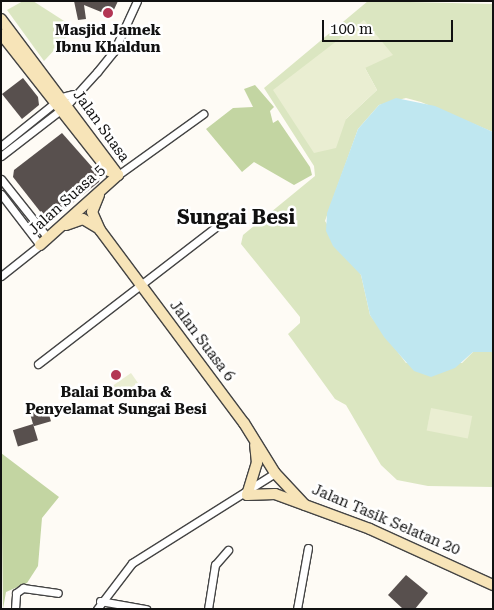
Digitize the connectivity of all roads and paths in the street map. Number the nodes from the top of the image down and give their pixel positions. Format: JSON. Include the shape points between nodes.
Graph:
{"nodes":[{"id":1,"x":138,"y":1,"type":"edge"},
{"id":2,"x":1,"y":19,"type":"edge"},
{"id":3,"x":1,"y":34,"type":"edge"},
{"id":4,"x":61,"y":103,"type":"junction"},
{"id":5,"x":203,"y":114,"type":"dead end"},
{"id":6,"x":1,"y":146,"type":"edge"},
{"id":7,"x":1,"y":156,"type":"edge"},
{"id":8,"x":118,"y":175,"type":"junction"},
{"id":9,"x":1,"y":179,"type":"edge"},
{"id":10,"x":1,"y":194,"type":"edge"},
{"id":11,"x":99,"y":195,"type":"junction"},
{"id":12,"x":221,"y":223,"type":"dead end"},
{"id":13,"x":62,"y":226,"type":"junction"},
{"id":14,"x":100,"y":230,"type":"junction"},
{"id":15,"x":44,"y":242,"type":"junction"},
{"id":16,"x":1,"y":276,"type":"edge"},
{"id":17,"x":142,"y":286,"type":"junction"},
{"id":18,"x":38,"y":364,"type":"dead end"},
{"id":19,"x":255,"y":441,"type":"junction"},
{"id":20,"x":275,"y":473,"type":"junction"},
{"id":21,"x":247,"y":495,"type":"junction"},
{"id":22,"x":304,"y":505,"type":"junction"},
{"id":23,"x":308,"y":548,"type":"dead end"},
{"id":24,"x":228,"y":550,"type":"dead end"},
{"id":25,"x":493,"y":585,"type":"edge"},
{"id":26,"x":58,"y":592,"type":"dead end"},
{"id":27,"x":100,"y":600,"type":"junction"},
{"id":28,"x":15,"y":609,"type":"edge"},
{"id":29,"x":97,"y":609,"type":"edge"},
{"id":30,"x":146,"y":609,"type":"edge"},
{"id":31,"x":208,"y":609,"type":"edge"},
{"id":32,"x":297,"y":609,"type":"edge"}],
"edges":[{"from":1,"to":4,"type":"street","via":[[114,52]]},
{"from":2,"to":4,"type":"street","name":"Jalan Suasa"},
{"from":3,"to":4,"type":"street","name":"Jalan Suasa"},
{"from":4,"to":6,"type":"street"},
{"from":4,"to":7,"type":"street"},
{"from":4,"to":8,"type":"street","name":"Jalan Suasa"},
{"from":5,"to":8,"type":"street","name":"Jalan Suasa 5"},
{"from":8,"to":11,"type":"street","name":"Jalan Suasa 5"},
{"from":9,"to":15,"type":"street"},
{"from":10,"to":15,"type":"street"},
{"from":11,"to":13,"type":"street","name":"Jalan Suasa 5"},
{"from":11,"to":14,"type":"street","name":"Jalan Suasa 6","via":[[92,212]]},
{"from":12,"to":17,"type":"street"},
{"from":13,"to":14,"type":"street","name":"Jalan Suasa 6","via":[[84,219]]},
{"from":13,"to":15,"type":"street","name":"Jalan Suasa 5"},
{"from":14,"to":17,"type":"street","name":"Jalan Suasa 6"},
{"from":15,"to":16,"type":"street","name":"Jalan Suasa 5"},
{"from":17,"to":18,"type":"street"},
{"from":17,"to":19,"type":"street","name":"Jalan Suasa 6"},
{"from":19,"to":20,"type":"street","name":"Jalan Suasa 6"},
{"from":19,"to":21,"type":"street","via":[[257,463]]},
{"from":20,"to":21,"type":"street"},
{"from":20,"to":22,"type":"street","name":"Jalan Tasik Selatan 20"},
{"from":21,"to":22,"type":"street","via":[[261,492]]},
{"from":21,"to":27,"type":"street","via":[[132,563]]},
{"from":22,"to":25,"type":"street","name":"Jalan Tasik Selatan 20","via":[[378,532]]},
{"from":23,"to":32,"type":"street"},
{"from":24,"to":31,"type":"street","via":[[215,566]]},
{"from":26,"to":28,"type":"street","via":[[23,588],[16,593]]},
{"from":27,"to":29,"type":"street"},
{"from":27,"to":30,"type":"street"}]}
